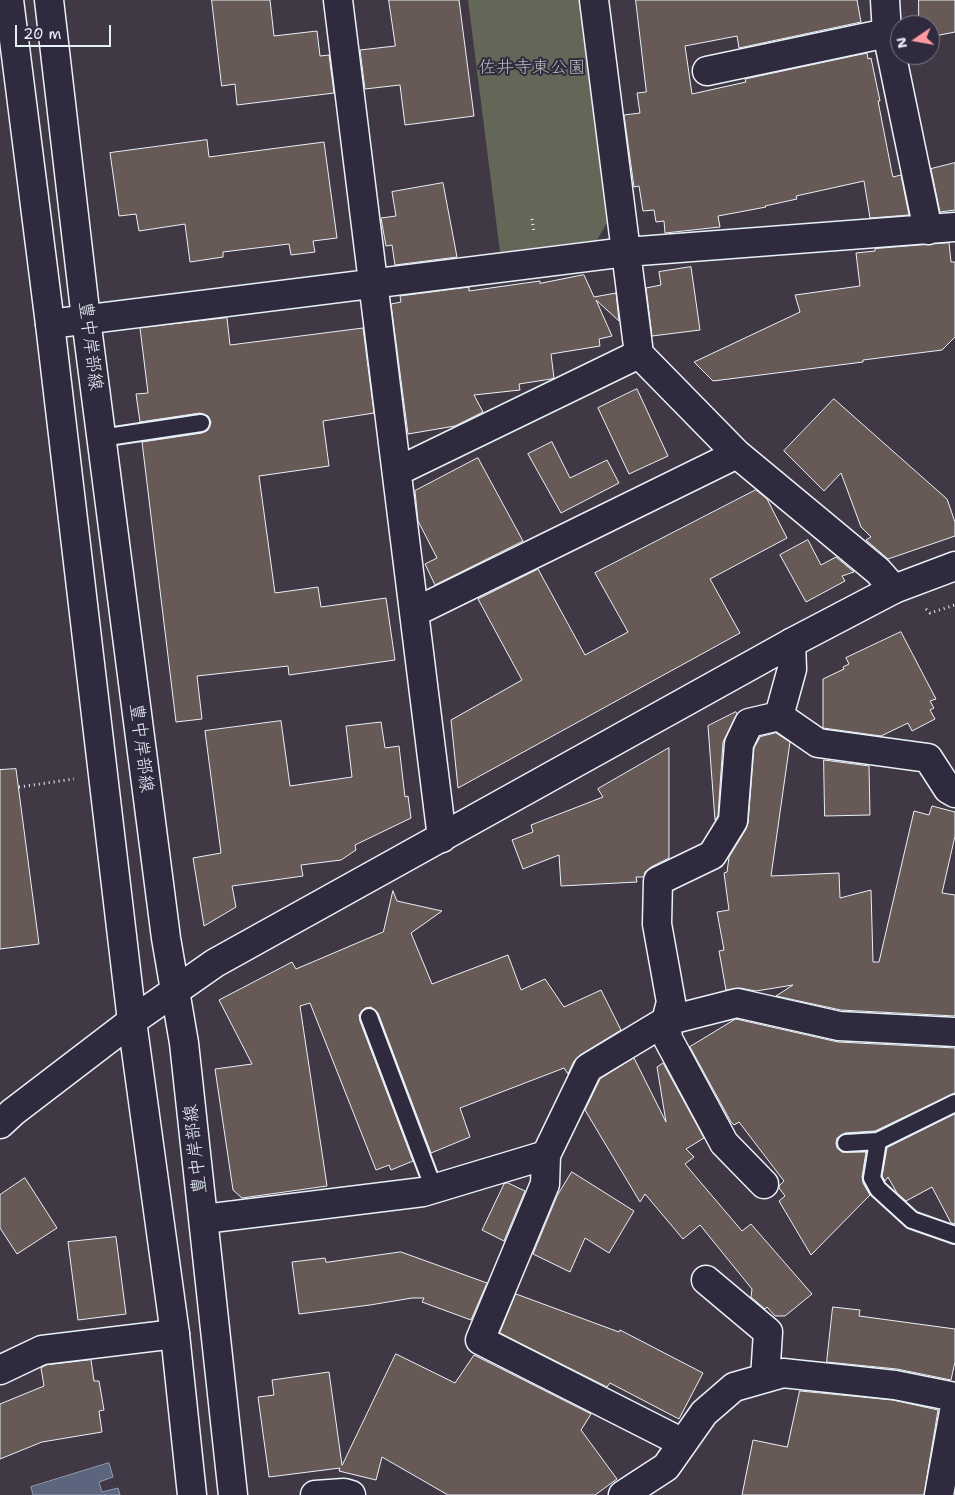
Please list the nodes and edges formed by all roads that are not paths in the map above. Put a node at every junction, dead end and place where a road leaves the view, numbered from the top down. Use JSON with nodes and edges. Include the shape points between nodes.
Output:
{"nodes":[{"id":1,"x":9,"y":0,"type":"edge"},
{"id":2,"x":49,"y":0,"type":"edge"},
{"id":3,"x":338,"y":0,"type":"edge"},
{"id":4,"x":594,"y":0,"type":"edge"},
{"id":5,"x":885,"y":0,"type":"edge"},
{"id":6,"x":6,"y":30,"type":"edge"},
{"id":7,"x":887,"y":33,"type":"junction"},
{"id":8,"x":707,"y":71,"type":"dead end"},
{"id":9,"x":955,"y":228,"type":"edge"},
{"id":10,"x":928,"y":230,"type":"junction"},
{"id":11,"x":626,"y":252,"type":"junction"},
{"id":12,"x":372,"y":283,"type":"junction"},
{"id":13,"x":86,"y":319,"type":"junction"},
{"id":14,"x":50,"y":324,"type":"junction"},
{"id":15,"x":639,"y":354,"type":"junction"},
{"id":16,"x":201,"y":423,"type":"dead end"},
{"id":17,"x":101,"y":438,"type":"junction"},
{"id":18,"x":737,"y":454,"type":"junction"},
{"id":19,"x":398,"y":471,"type":"junction"},
{"id":20,"x":955,"y":566,"type":"edge"},
{"id":21,"x":894,"y":589,"type":"junction"},
{"id":22,"x":414,"y":612,"type":"junction"},
{"id":23,"x":791,"y":643,"type":"junction"},
{"id":24,"x":779,"y":716,"type":"junction"},
{"id":25,"x":955,"y":793,"type":"edge"},
{"id":26,"x":442,"y":838,"type":"junction"},
{"id":27,"x":175,"y":992,"type":"junction"},
{"id":28,"x":369,"y":1017,"type":"dead end"},
{"id":29,"x":132,"y":1021,"type":"junction"},
{"id":30,"x":666,"y":1021,"type":"junction"},
{"id":31,"x":955,"y":1032,"type":"edge"},
{"id":32,"x":955,"y":1104,"type":"edge"},
{"id":33,"x":0,"y":1124,"type":"edge"},
{"id":34,"x":878,"y":1141,"type":"junction"},
{"id":35,"x":846,"y":1143,"type":"dead end"},
{"id":36,"x":546,"y":1155,"type":"junction"},
{"id":37,"x":764,"y":1184,"type":"dead end"},
{"id":38,"x":434,"y":1189,"type":"junction"},
{"id":39,"x":204,"y":1219,"type":"junction"},
{"id":40,"x":955,"y":1235,"type":"edge"},
{"id":41,"x":706,"y":1280,"type":"dead end"},
{"id":42,"x":175,"y":1334,"type":"junction"},
{"id":43,"x":0,"y":1370,"type":"edge"},
{"id":44,"x":765,"y":1378,"type":"junction"},
{"id":45,"x":955,"y":1397,"type":"edge"},
{"id":46,"x":955,"y":1406,"type":"edge"},
{"id":47,"x":683,"y":1444,"type":"junction"},
{"id":48,"x":192,"y":1495,"type":"edge"},
{"id":49,"x":233,"y":1495,"type":"edge"},
{"id":50,"x":315,"y":1495,"type":"edge"},
{"id":51,"x":352,"y":1495,"type":"edge"},
{"id":52,"x":624,"y":1495,"type":"edge"},
{"id":53,"x":939,"y":1495,"type":"edge"}],
"edges":[{"from":1,"to":6,"type":"street"},
{"from":2,"to":13,"type":"street","name":"豊中岸部線"},
{"from":3,"to":12,"type":"street"},
{"from":4,"to":11,"type":"street"},
{"from":5,"to":7,"type":"street"},
{"from":6,"to":14,"type":"street"},
{"from":7,"to":8,"type":"street"},
{"from":7,"to":10,"type":"street"},
{"from":9,"to":10,"type":"street"},
{"from":10,"to":11,"type":"street"},
{"from":11,"to":12,"type":"street"},
{"from":11,"to":15,"type":"street"},
{"from":12,"to":13,"type":"street"},
{"from":12,"to":19,"type":"street"},
{"from":13,"to":14,"type":"street"},
{"from":13,"to":17,"type":"street","name":"豊中岸部線"},
{"from":14,"to":29,"type":"street"},
{"from":15,"to":18,"type":"street"},
{"from":15,"to":19,"type":"street"},
{"from":16,"to":17,"type":"lane"},
{"from":17,"to":27,"type":"street","name":"豊中岸部線"},
{"from":18,"to":21,"type":"street","via":[[878,571]]},
{"from":18,"to":22,"type":"street"},
{"from":19,"to":22,"type":"street"},
{"from":20,"to":21,"type":"street"},
{"from":21,"to":23,"type":"street"},
{"from":22,"to":26,"type":"street"},
{"from":23,"to":24,"type":"street","via":[[792,669]]},
{"from":23,"to":26,"type":"street"},
{"from":24,"to":25,"type":"street","via":[[818,743],[928,758],[948,789]]},
{"from":24,"to":30,"type":"street","via":[[749,723],[739,744],[733,821],[712,855],[658,881],[657,924],[671,1002]]},
{"from":26,"to":27,"type":"street","via":[[215,964]]},
{"from":27,"to":29,"type":"street"},
{"from":27,"to":39,"type":"street","name":"豊中岸部線"},
{"from":28,"to":38,"type":"lane"},
{"from":29,"to":33,"type":"street"},
{"from":29,"to":42,"type":"street"},
{"from":30,"to":31,"type":"street","via":[[737,1003],[839,1026]]},
{"from":30,"to":36,"type":"street","via":[[588,1068]]},
{"from":30,"to":37,"type":"street","via":[[668,1039],[724,1143]]},
{"from":32,"to":34,"type":"lane"},
{"from":34,"to":35,"type":"lane"},
{"from":34,"to":40,"type":"lane","via":[[872,1178],[878,1190],[912,1220]]},
{"from":36,"to":38,"type":"street"},
{"from":36,"to":47,"type":"street","via":[[546,1184],[480,1340]]},
{"from":38,"to":39,"type":"street"},
{"from":39,"to":49,"type":"street","name":"豊中岸部線"},
{"from":41,"to":44,"type":"street","via":[[768,1332]]},
{"from":42,"to":43,"type":"street","via":[[42,1350]]},
{"from":42,"to":48,"type":"street"},
{"from":44,"to":45,"type":"street","via":[[783,1373],[895,1385]]},
{"from":44,"to":47,"type":"street","via":[[734,1387],[704,1413]]},
{"from":46,"to":53,"type":"street"},
{"from":47,"to":52,"type":"street","via":[[666,1467]]},
{"from":50,"to":51,"type":"street"}]}
